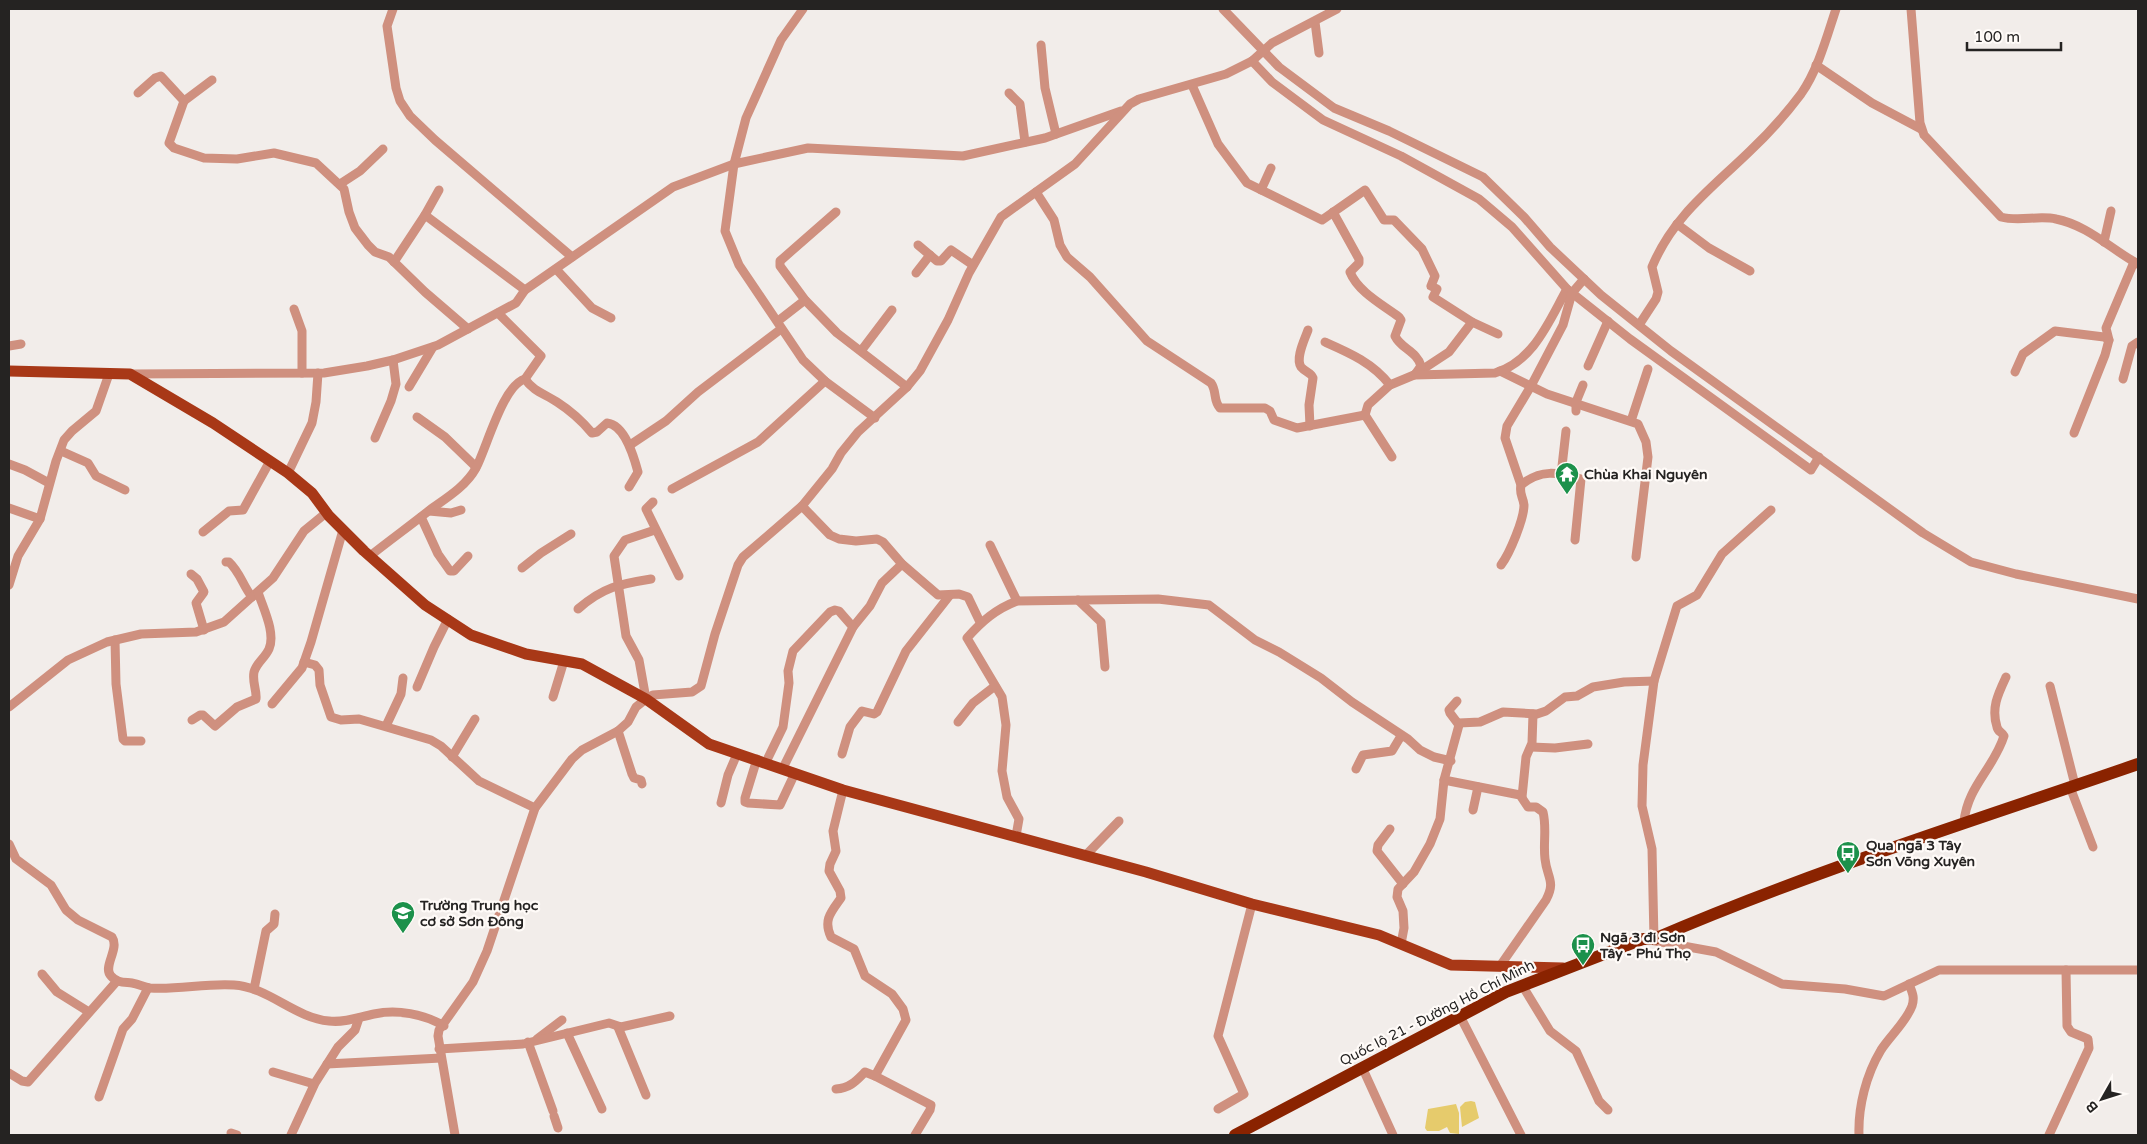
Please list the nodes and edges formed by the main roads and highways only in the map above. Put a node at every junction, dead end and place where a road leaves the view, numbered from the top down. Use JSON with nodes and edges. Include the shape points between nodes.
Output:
{"nodes":[{"id":1,"x":9,"y":370,"type":"edge"},
{"id":2,"x":2138,"y":764,"type":"edge"},
{"id":3,"x":1563,"y":968,"type":"junction"},
{"id":4,"x":1235,"y":1135,"type":"edge"}],
"edges":[{"from":1,"to":3,"type":"main road","via":[[130,374],[213,423],[288,473],[312,493],[343,530],[425,605],[471,635],[526,654],[582,664],[646,699],[709,744],[843,790],[1086,855],[1252,904],[1379,936],[1451,965]]},
{"from":2,"to":3,"type":"highway","name":"Quốc lộ 21 - Đường Hồ Chí Minh","via":[[1964,822]]},
{"from":3,"to":4,"type":"highway","name":"Quốc lộ 21 - Đường Hồ Chí Minh","via":[[1460,1016]]}]}
